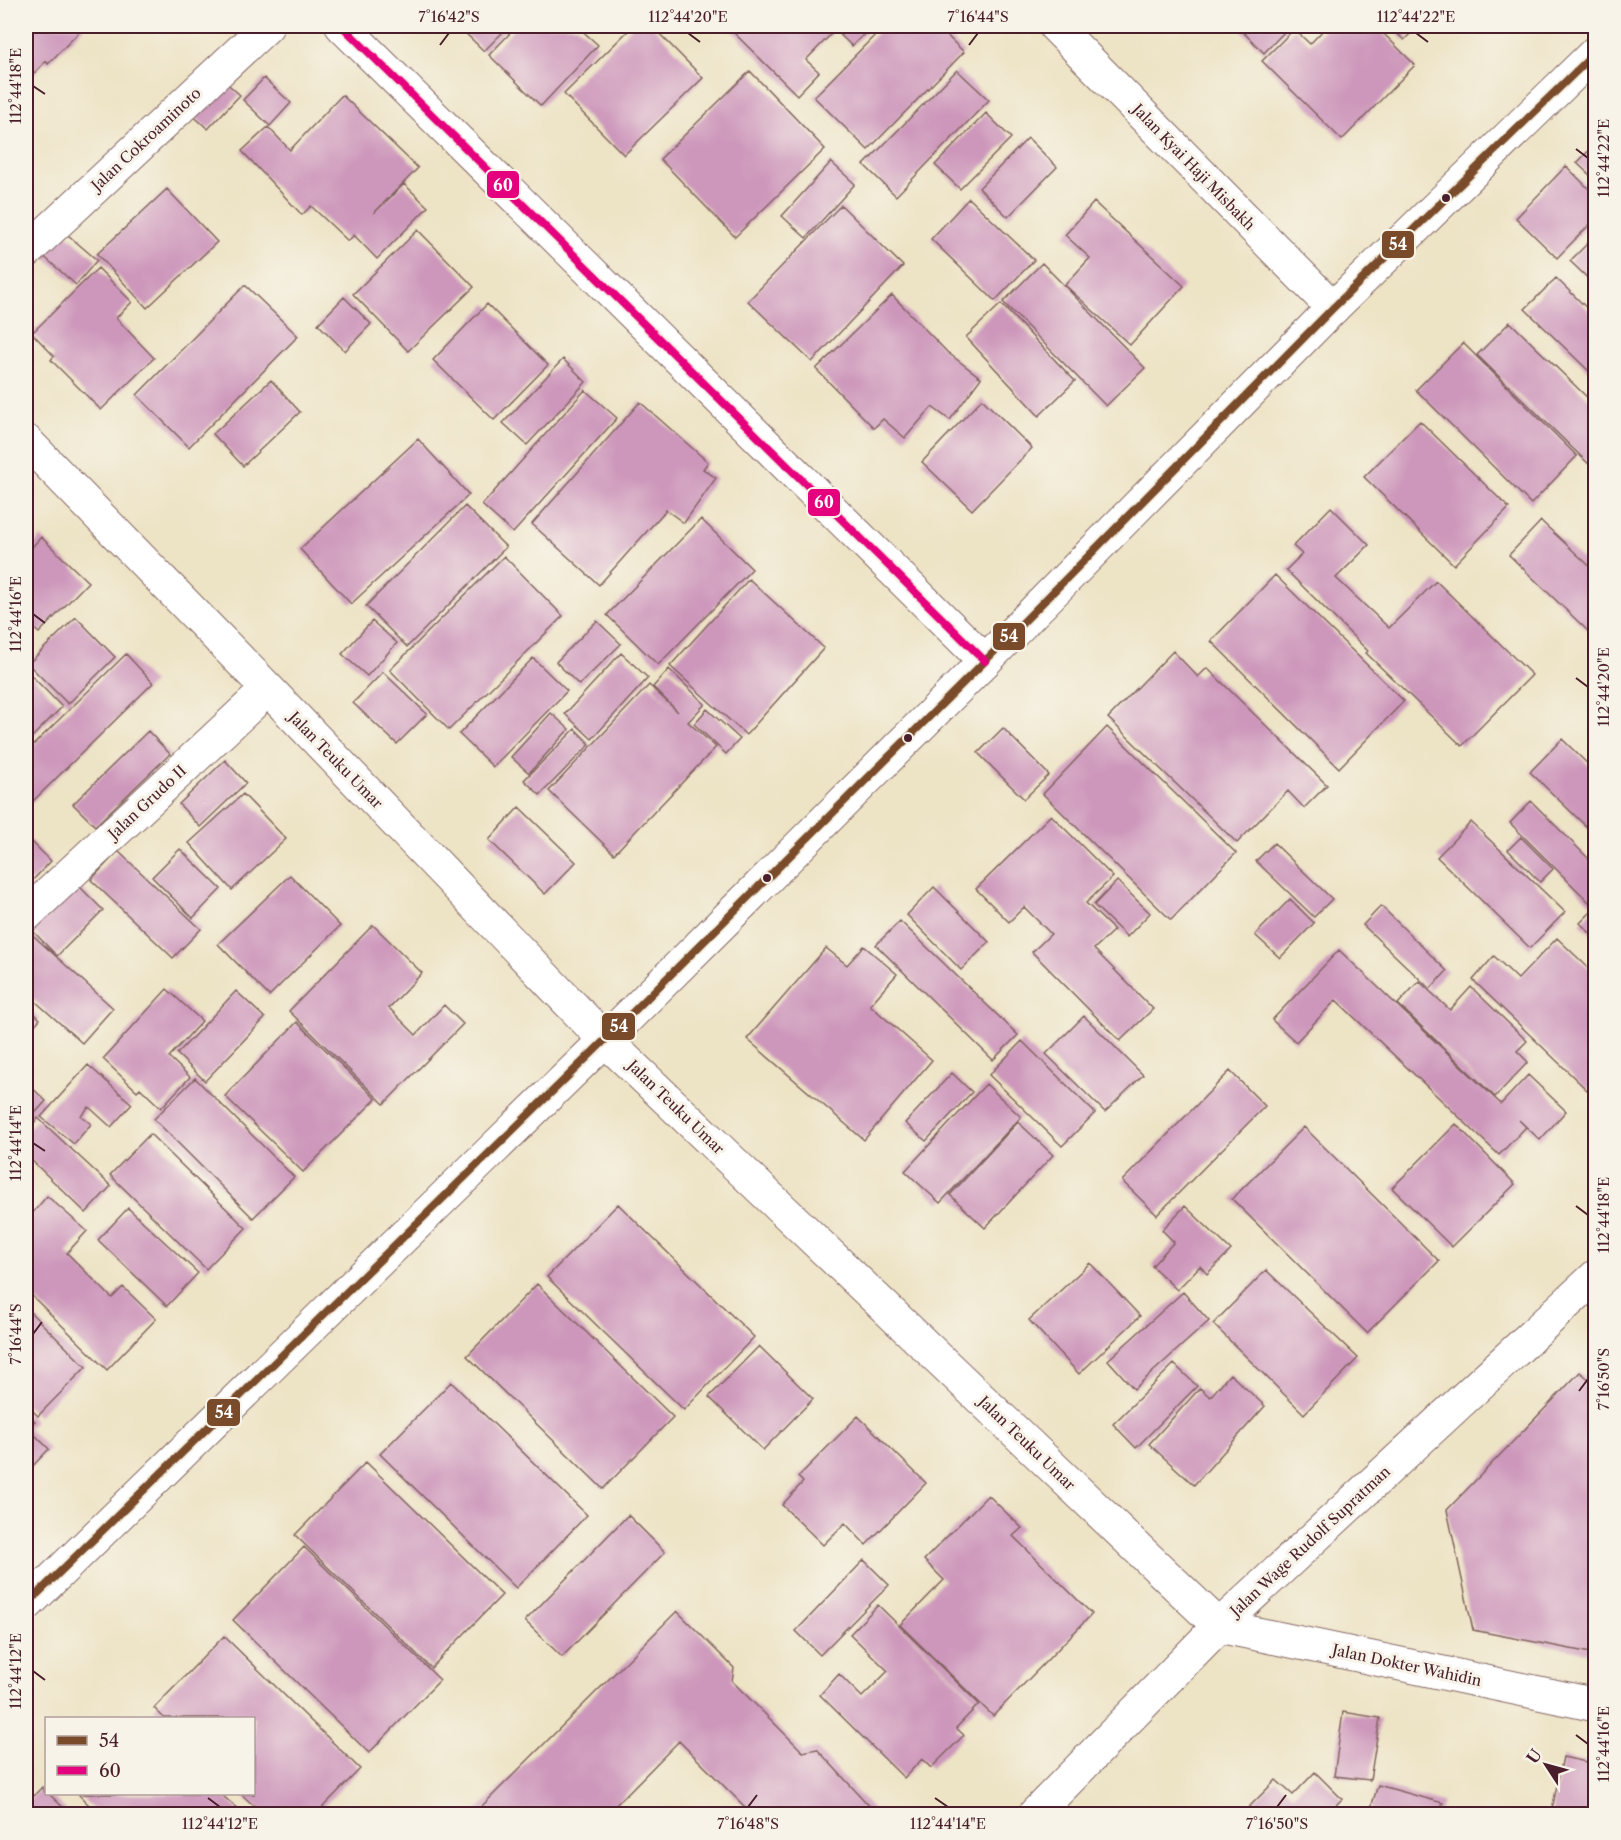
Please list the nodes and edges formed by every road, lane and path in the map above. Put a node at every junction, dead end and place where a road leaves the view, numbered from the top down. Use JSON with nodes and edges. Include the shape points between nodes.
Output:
{"nodes":[{"id":1,"x":267,"y":26,"type":"edge"},
{"id":2,"x":342,"y":26,"type":"edge"},
{"id":3,"x":1055,"y":26,"type":"edge"},
{"id":4,"x":1596,"y":52,"type":"edge"},
{"id":5,"x":26,"y":252,"type":"edge"},
{"id":6,"x":1333,"y":308,"type":"junction"},
{"id":7,"x":26,"y":441,"type":"edge"},
{"id":8,"x":985,"y":661,"type":"junction"},
{"id":9,"x":268,"y":689,"type":"junction"},
{"id":10,"x":26,"y":915,"type":"edge"},
{"id":11,"x":605,"y":1040,"type":"junction"},
{"id":12,"x":1596,"y":1276,"type":"edge"},
{"id":13,"x":26,"y":1605,"type":"edge"},
{"id":14,"x":1219,"y":1626,"type":"junction"},
{"id":15,"x":1596,"y":1705,"type":"edge"},
{"id":16,"x":1035,"y":1815,"type":"edge"}],
"edges":[{"from":1,"to":5,"type":"street","name":"Jalan Cokroaminoto"},
{"from":2,"to":8,"type":"street"},
{"from":3,"to":6,"type":"street","name":"Jalan Kyai Haji Misbakh"},
{"from":4,"to":6,"type":"street"},
{"from":6,"to":8,"type":"street"},
{"from":7,"to":9,"type":"street","name":"Jalan Teuku Umar"},
{"from":8,"to":11,"type":"street"},
{"from":9,"to":10,"type":"street","name":"Jalan Grudo II"},
{"from":9,"to":11,"type":"street","name":"Jalan Teuku Umar"},
{"from":11,"to":13,"type":"street"},
{"from":11,"to":14,"type":"street","name":"Jalan Teuku Umar"},
{"from":12,"to":14,"type":"street","name":"Jalan Wage Rudolf Supratman"},
{"from":14,"to":15,"type":"street","name":"Jalan Dokter Wahidin"},
{"from":14,"to":16,"type":"street","name":"Jalan Wage Rudolf Supratman"}]}
